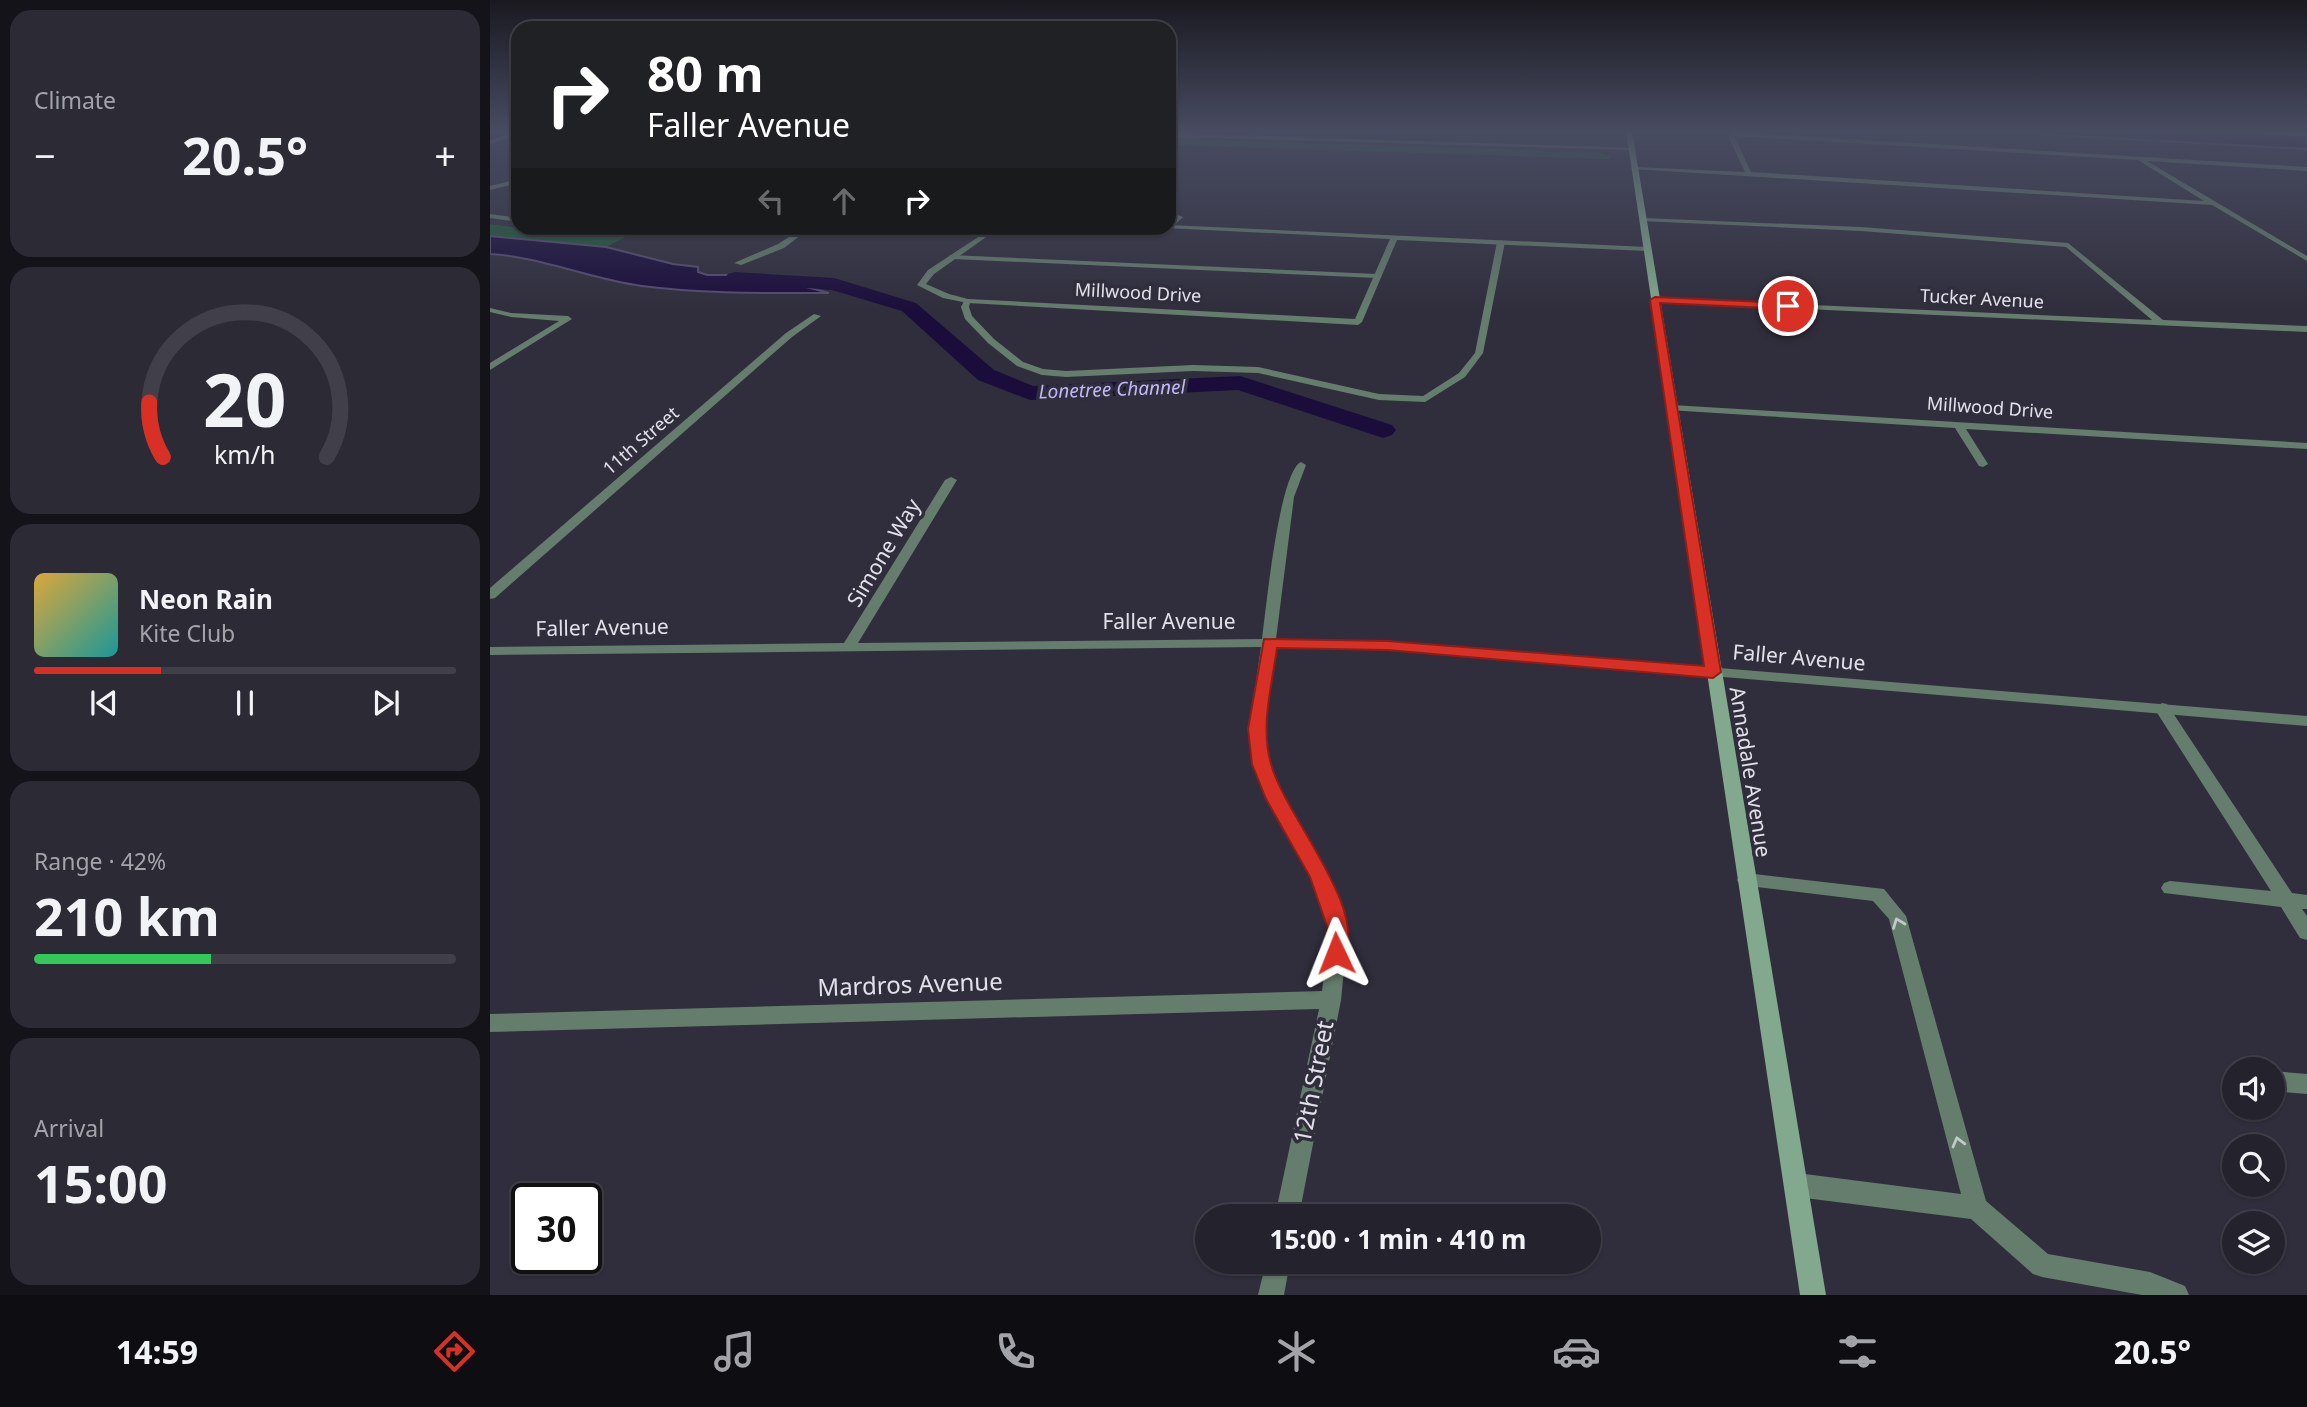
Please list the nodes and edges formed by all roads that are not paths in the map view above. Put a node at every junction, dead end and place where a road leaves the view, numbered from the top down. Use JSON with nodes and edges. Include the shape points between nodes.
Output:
{"nodes":[{"id":1,"x":1639,"y":191,"type":"edge"},
{"id":2,"x":2034,"y":191,"type":"edge"},
{"id":3,"x":2193,"y":191,"type":"edge"},
{"id":4,"x":2213,"y":203,"type":"junction"},
{"id":5,"x":490,"y":216,"type":"edge"},
{"id":6,"x":511,"y":219,"type":"edge"},
{"id":7,"x":1643,"y":220,"type":"junction"},
{"id":8,"x":1176,"y":227,"type":"edge"},
{"id":9,"x":797,"y":235,"type":"edge"},
{"id":10,"x":986,"y":235,"type":"edge"},
{"id":11,"x":1395,"y":237,"type":"junction"},
{"id":12,"x":1501,"y":242,"type":"junction"},
{"id":13,"x":1647,"y":249,"type":"junction"},
{"id":14,"x":953,"y":257,"type":"junction"},
{"id":15,"x":2307,"y":259,"type":"edge"},
{"id":16,"x":738,"y":263,"type":"dead end"},
{"id":17,"x":1377,"y":276,"type":"junction"},
{"id":18,"x":1655,"y":300,"type":"junction"},
{"id":19,"x":968,"y":301,"type":"junction"},
{"id":20,"x":490,"y":310,"type":"edge"},
{"id":21,"x":817,"y":316,"type":"dead end"},
{"id":22,"x":2161,"y":323,"type":"junction"},
{"id":23,"x":2307,"y":330,"type":"edge"},
{"id":24,"x":490,"y":367,"type":"edge"},
{"id":25,"x":1672,"y":408,"type":"junction"},
{"id":26,"x":1958,"y":424,"type":"junction"},
{"id":27,"x":2305,"y":447,"type":"edge"},
{"id":28,"x":1983,"y":464,"type":"dead end"},
{"id":29,"x":1301,"y":465,"type":"dead end"},
{"id":30,"x":951,"y":480,"type":"dead end"},
{"id":31,"x":490,"y":595,"type":"edge"},
{"id":32,"x":1269,"y":643,"type":"junction"},
{"id":33,"x":850,"y":645,"type":"junction"},
{"id":34,"x":490,"y":651,"type":"edge"},
{"id":35,"x":1713,"y":672,"type":"junction"},
{"id":36,"x":2162,"y":708,"type":"junction"},
{"id":37,"x":2307,"y":720,"type":"edge"},
{"id":38,"x":1746,"y":880,"type":"junction"},
{"id":39,"x":2170,"y":888,"type":"dead end"},
{"id":40,"x":2286,"y":900,"type":"junction"},
{"id":41,"x":2307,"y":902,"type":"edge"},
{"id":42,"x":2307,"y":932,"type":"edge"},
{"id":43,"x":1331,"y":1000,"type":"junction"},
{"id":44,"x":490,"y":1023,"type":"edge"},
{"id":45,"x":2285,"y":1081,"type":"edge"},
{"id":46,"x":2307,"y":1084,"type":"edge"},
{"id":47,"x":1797,"y":1185,"type":"junction"},
{"id":48,"x":1289,"y":1204,"type":"edge"},
{"id":49,"x":1976,"y":1208,"type":"junction"},
{"id":50,"x":1275,"y":1274,"type":"edge"},
{"id":51,"x":1271,"y":1295,"type":"edge"},
{"id":52,"x":1813,"y":1295,"type":"edge"},
{"id":53,"x":2176,"y":1295,"type":"edge"}],
"edges":[{"from":1,"to":7,"type":"street","name":"Annadale Avenue"},
{"from":2,"to":4,"type":"street"},
{"from":3,"to":4,"type":"street"},
{"from":4,"to":15,"type":"street"},
{"from":5,"to":6,"type":"street"},
{"from":7,"to":13,"type":"street","name":"Annadale Avenue"},
{"from":7,"to":22,"type":"street","via":[[1861,229],[2068,245]]},
{"from":8,"to":11,"type":"street"},
{"from":9,"to":16,"type":"street"},
{"from":10,"to":14,"type":"street","name":"Millwood Drive"},
{"from":11,"to":12,"type":"street"},
{"from":11,"to":17,"type":"street","name":"Millwood Drive"},
{"from":12,"to":13,"type":"street"},
{"from":12,"to":19,"type":"street","via":[[1479,353],[1462,375],[1425,399],[1378,397],[1295,376],[1244,369],[1042,372],[1020,365],[978,330],[968,317]]},
{"from":13,"to":18,"type":"street","name":"Annadale Avenue"},
{"from":14,"to":17,"type":"street"},
{"from":14,"to":19,"type":"street","name":"Millwood Drive","via":[[921,285]]},
{"from":17,"to":19,"type":"street","name":"Millwood Drive","via":[[1358,322]]},
{"from":18,"to":22,"type":"street","name":"Tucker Avenue"},
{"from":18,"to":25,"type":"street","name":"Annadale Avenue"},
{"from":20,"to":24,"type":"street","via":[[568,319]]},
{"from":21,"to":31,"type":"street","name":"11th Street","via":[[789,335]]},
{"from":22,"to":23,"type":"street","name":"Tucker Avenue"},
{"from":25,"to":26,"type":"street","name":"Millwood Drive"},
{"from":25,"to":35,"type":"street","name":"Annadale Avenue"},
{"from":26,"to":27,"type":"street","name":"Millwood Drive"},
{"from":26,"to":28,"type":"street"},
{"from":29,"to":32,"type":"street","name":"12th Street","via":[[1288,497]]},
{"from":30,"to":33,"type":"street","name":"Simone Way"},
{"from":32,"to":33,"type":"street","name":"Faller Avenue"},
{"from":32,"to":35,"type":"street","name":"Faller Avenue","via":[[1387,646]]},
{"from":32,"to":43,"type":"street","name":"12th Street","via":[[1257,729],[1261,764],[1320,876],[1339,929]]},
{"from":33,"to":34,"type":"street","name":"Faller Avenue"},
{"from":35,"to":36,"type":"street","name":"Faller Avenue"},
{"from":35,"to":38,"type":"street","name":"Annadale Avenue"},
{"from":36,"to":37,"type":"street","name":"Faller Avenue"},
{"from":36,"to":40,"type":"street"},
{"from":38,"to":47,"type":"street","name":"Annadale Avenue"},
{"from":49,"to":38,"type":"street","one_way":true,"via":[[1897,916],[1878,894]]},
{"from":39,"to":40,"type":"street"},
{"from":40,"to":41,"type":"street"},
{"from":40,"to":42,"type":"street"},
{"from":43,"to":44,"type":"street","name":"Mardros Avenue"},
{"from":43,"to":48,"type":"street","name":"12th Street"},
{"from":45,"to":46,"type":"street"},
{"from":47,"to":49,"type":"street"},
{"from":47,"to":52,"type":"street","name":"Annadale Avenue"},
{"from":49,"to":53,"type":"street","via":[[2042,1265],[2150,1284]]},
{"from":50,"to":51,"type":"street"}]}
